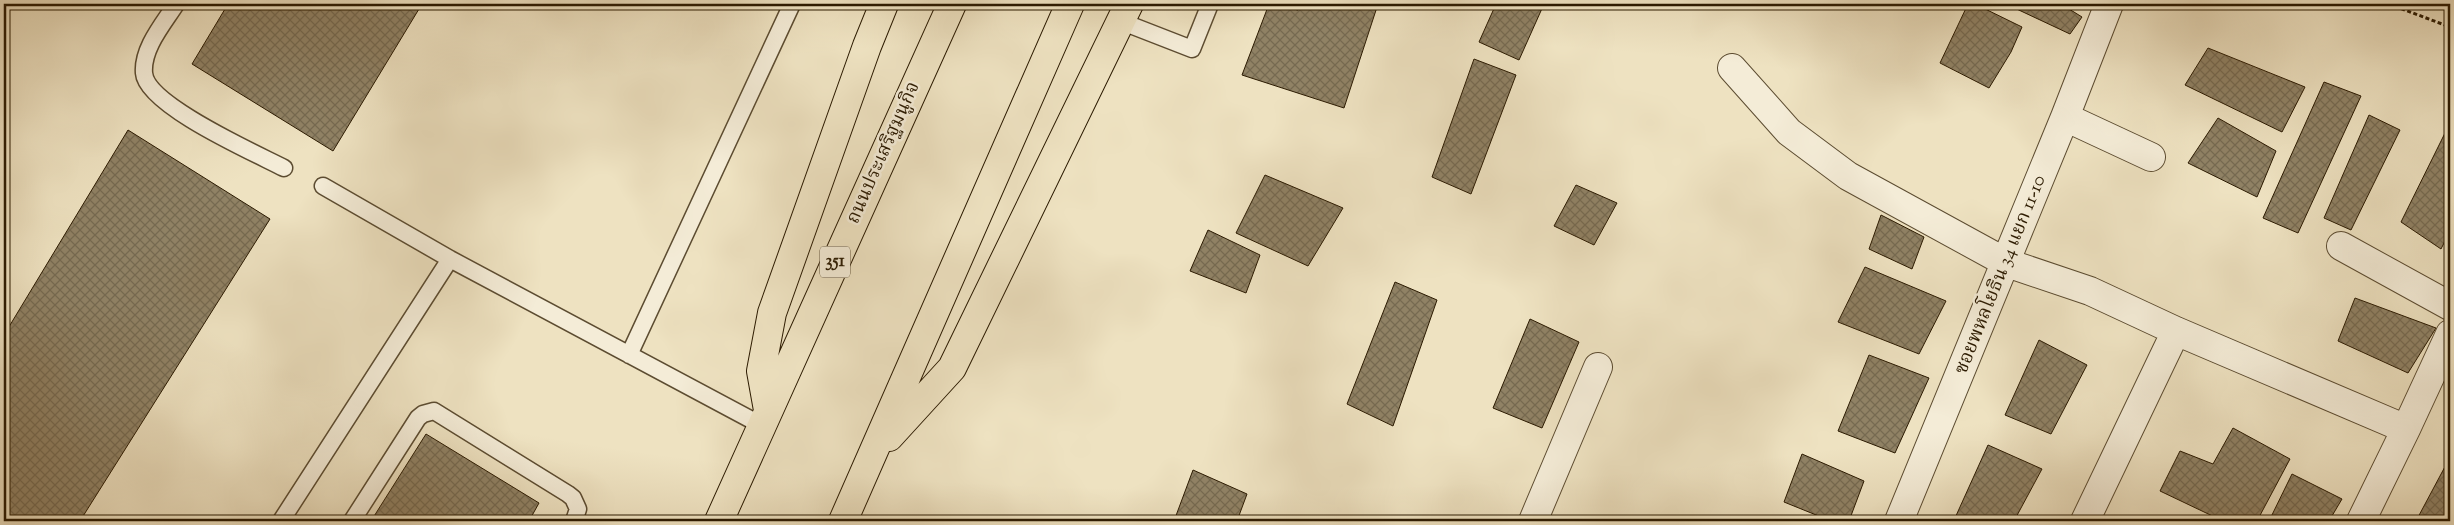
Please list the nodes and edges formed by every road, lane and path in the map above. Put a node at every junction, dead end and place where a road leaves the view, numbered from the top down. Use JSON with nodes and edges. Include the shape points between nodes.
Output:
{"nodes":[{"id":1,"x":176,"y":4,"type":"edge"},
{"id":2,"x":792,"y":4,"type":"edge"},
{"id":3,"x":884,"y":4,"type":"edge"},
{"id":4,"x":952,"y":4,"type":"edge"},
{"id":5,"x":1070,"y":4,"type":"edge"},
{"id":6,"x":1210,"y":4,"type":"edge"},
{"id":7,"x":2109,"y":4,"type":"edge"},
{"id":8,"x":2389,"y":4,"type":"edge"},
{"id":9,"x":1124,"y":13,"type":"edge"},
{"id":10,"x":2450,"y":27,"type":"edge"},
{"id":11,"x":1732,"y":68,"type":"dead end"},
{"id":12,"x":2065,"y":117,"type":"junction"},
{"id":13,"x":2151,"y":157,"type":"dead end"},
{"id":14,"x":284,"y":168,"type":"dead end"},
{"id":15,"x":323,"y":186,"type":"dead end"},
{"id":16,"x":2341,"y":246,"type":"dead end"},
{"id":17,"x":450,"y":259,"type":"junction"},
{"id":18,"x":2007,"y":263,"type":"junction"},
{"id":19,"x":2450,"y":306,"type":"edge"},
{"id":20,"x":2176,"y":332,"type":"junction"},
{"id":21,"x":2450,"y":334,"type":"edge"},
{"id":22,"x":629,"y":355,"type":"junction"},
{"id":23,"x":1598,"y":367,"type":"dead end"},
{"id":24,"x":764,"y":418,"type":"junction"},
{"id":25,"x":2406,"y":429,"type":"junction"},
{"id":26,"x":874,"y":454,"type":"junction"},
{"id":27,"x":281,"y":521,"type":"edge"},
{"id":28,"x":352,"y":521,"type":"edge"},
{"id":29,"x":574,"y":521,"type":"edge"},
{"id":30,"x":719,"y":521,"type":"edge"},
{"id":31,"x":843,"y":521,"type":"edge"},
{"id":32,"x":1533,"y":521,"type":"edge"},
{"id":33,"x":1899,"y":521,"type":"edge"},
{"id":34,"x":2085,"y":521,"type":"edge"},
{"id":35,"x":2361,"y":521,"type":"edge"}],
"edges":[{"from":1,"to":14,"type":"lane","via":[[150,46],[144,74],[148,86],[178,112]]},
{"from":2,"to":22,"type":"lane"},
{"from":3,"to":24,"type":"main road","via":[[772,313],[761,371]]},
{"from":4,"to":24,"type":"main road","name":"ถนนประเสริฐมนูกิจ","number":"351"},
{"from":5,"to":26,"type":"main road"},
{"from":6,"to":9,"type":"lane","via":[[1192,49],[1144,29]]},
{"from":7,"to":12,"type":"street","name":"ซอยพหลโยธิน 34 แยก 11-10"},
{"from":8,"to":10,"type":"path"},
{"from":9,"to":26,"type":"main road","via":[[952,368]]},
{"from":11,"to":18,"type":"street","via":[[1789,132],[1848,176]]},
{"from":12,"to":13,"type":"street"},
{"from":12,"to":18,"type":"street","name":"ซอยพหลโยธิน 34 แยก 11-10"},
{"from":15,"to":17,"type":"lane"},
{"from":16,"to":19,"type":"street"},
{"from":17,"to":22,"type":"lane"},
{"from":17,"to":27,"type":"lane"},
{"from":18,"to":20,"type":"street","via":[[2090,291]]},
{"from":18,"to":33,"type":"street","name":"ซอยพหลโยธิน 34 แยก 11-10"},
{"from":20,"to":25,"type":"street"},
{"from":20,"to":34,"type":"street"},
{"from":21,"to":25,"type":"street"},
{"from":22,"to":24,"type":"lane"},
{"from":23,"to":32,"type":"street"},
{"from":24,"to":30,"type":"main road","name":"ถนนประเสริฐมนูกิจ","number":"351"},
{"from":25,"to":35,"type":"street"},
{"from":26,"to":31,"type":"main road"},
{"from":28,"to":29,"type":"lane","via":[[418,418],[434,411],[574,498],[578,509]]}]}
